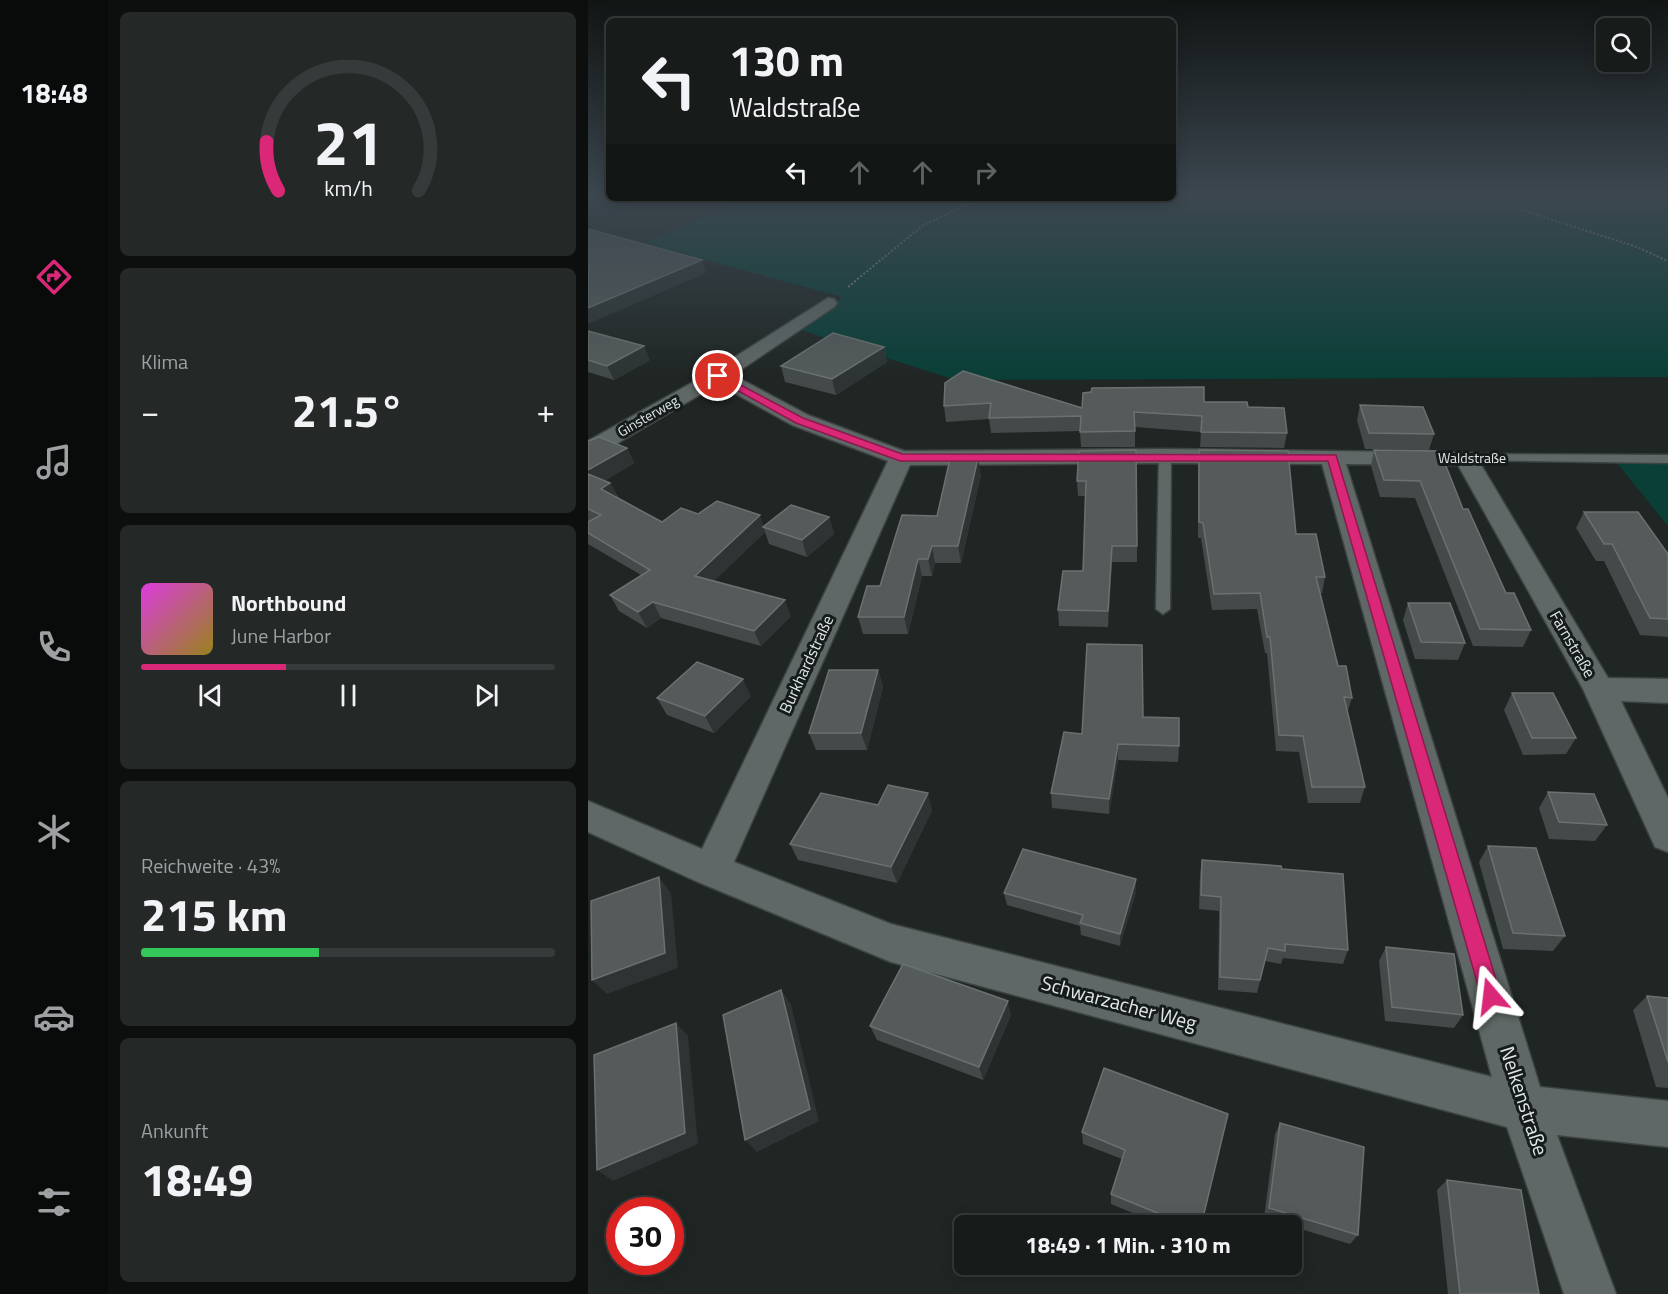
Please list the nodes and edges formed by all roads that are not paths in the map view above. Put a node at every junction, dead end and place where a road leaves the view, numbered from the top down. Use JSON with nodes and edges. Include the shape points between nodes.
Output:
{"nodes":[{"id":1,"x":828,"y":303,"type":"road end"},
{"id":2,"x":718,"y":376,"type":"junction"},
{"id":3,"x":588,"y":451,"type":"edge"},
{"id":4,"x":1165,"y":456,"type":"junction"},
{"id":5,"x":900,"y":458,"type":"junction"},
{"id":6,"x":1332,"y":458,"type":"junction"},
{"id":7,"x":1466,"y":458,"type":"junction"},
{"id":8,"x":1668,"y":459,"type":"edge"},
{"id":9,"x":1163,"y":609,"type":"dead end"},
{"id":10,"x":1599,"y":689,"type":"junction"},
{"id":11,"x":1668,"y":691,"type":"edge"},
{"id":12,"x":588,"y":816,"type":"edge"},
{"id":13,"x":1668,"y":836,"type":"edge"},
{"id":14,"x":711,"y":870,"type":"junction"},
{"id":15,"x":1524,"y":1108,"type":"junction"},
{"id":16,"x":1668,"y":1124,"type":"edge"},
{"id":17,"x":1590,"y":1294,"type":"edge"}],
"edges":[{"from":1,"to":2,"type":"street","name":"Ginsterweg"},
{"from":2,"to":3,"type":"street","name":"Ginsterweg"},
{"from":2,"to":5,"type":"street","name":"Waldstraße","via":[[800,420]]},
{"from":4,"to":5,"type":"street","name":"Waldstraße"},
{"from":4,"to":6,"type":"street","name":"Waldstraße"},
{"from":4,"to":9,"type":"lane"},
{"from":5,"to":14,"type":"street","name":"Burkhardstraße"},
{"from":6,"to":7,"type":"street","name":"Waldstraße"},
{"from":6,"to":15,"type":"street","name":"Nelkenstraße"},
{"from":7,"to":8,"type":"lane","name":"Waldstraße"},
{"from":7,"to":10,"type":"street","name":"Farnstraße"},
{"from":10,"to":11,"type":"street"},
{"from":10,"to":13,"type":"street","name":"Farnstraße"},
{"from":12,"to":14,"type":"street","name":"Schwarzacher Weg"},
{"from":14,"to":15,"type":"street","name":"Schwarzacher Weg","via":[[891,943]]},
{"from":15,"to":16,"type":"street","name":"Schwarzacher Weg"},
{"from":15,"to":17,"type":"street","name":"Nelkenstraße"}]}
